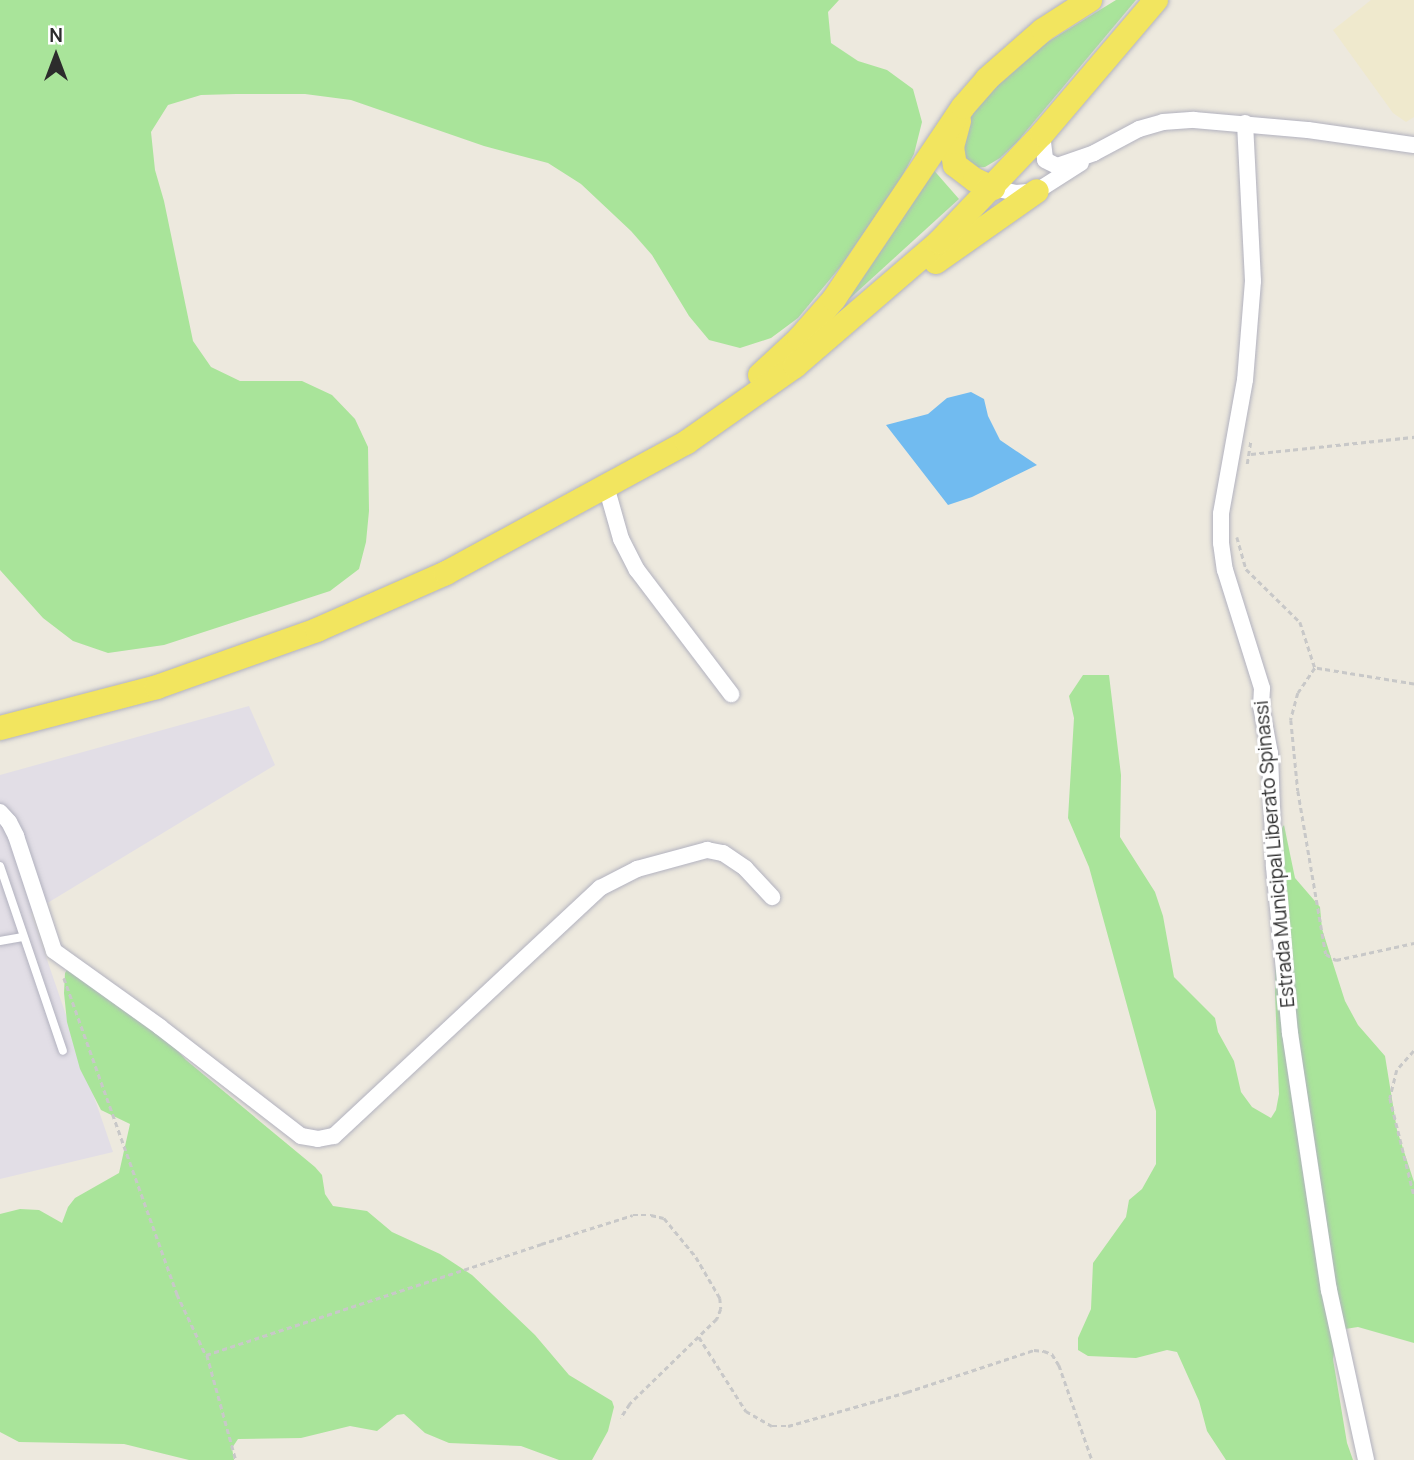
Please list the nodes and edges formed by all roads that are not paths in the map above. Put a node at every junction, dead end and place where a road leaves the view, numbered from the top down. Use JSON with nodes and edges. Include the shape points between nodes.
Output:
{"nodes":[{"id":1,"x":1090,"y":0,"type":"edge"},
{"id":2,"x":1156,"y":0,"type":"edge"},
{"id":3,"x":963,"y":107,"type":"junction"},
{"id":4,"x":1245,"y":123,"type":"junction"},
{"id":5,"x":1042,"y":134,"type":"junction"},
{"id":6,"x":1414,"y":145,"type":"edge"},
{"id":7,"x":1094,"y":153,"type":"junction"},
{"id":8,"x":993,"y":188,"type":"junction"},
{"id":9,"x":1037,"y":191,"type":"junction"},
{"id":10,"x":795,"y":366,"type":"junction"},
{"id":11,"x":613,"y":483,"type":"junction"},
{"id":12,"x":731,"y":694,"type":"dead end"},
{"id":13,"x":6,"y":730,"type":"edge"},
{"id":14,"x":0,"y":812,"type":"edge"},
{"id":15,"x":0,"y":866,"type":"edge"},
{"id":16,"x":772,"y":897,"type":"dead end"},
{"id":17,"x":23,"y":937,"type":"junction"},
{"id":18,"x":0,"y":942,"type":"edge"},
{"id":19,"x":63,"y":1051,"type":"dead end"},
{"id":20,"x":1366,"y":1460,"type":"edge"}],
"edges":[{"from":1,"to":3,"type":"main road","via":[[1015,52]]},
{"from":2,"to":5,"type":"main road"},
{"from":3,"to":8,"type":"main road","via":[[952,147],[955,165]]},
{"from":3,"to":11,"type":"main road","via":[[834,299],[799,339],[767,369]]},
{"from":4,"to":6,"type":"street"},
{"from":4,"to":7,"type":"street","via":[[1163,122]]},
{"from":4,"to":20,"type":"street","name":"Estrada Municipal Liberato Spinassi","via":[[1252,281],[1245,380],[1221,514],[1221,543],[1262,688],[1290,1033],[1329,1290]]},
{"from":5,"to":7,"type":"street","via":[[1043,153],[1050,164],[1065,165]]},
{"from":5,"to":8,"type":"main road"},
{"from":7,"to":9,"type":"street"},
{"from":8,"to":9,"type":"street"},
{"from":8,"to":10,"type":"main road","via":[[939,242]]},
{"from":9,"to":10,"type":"main road","via":[[954,248],[827,349]]},
{"from":10,"to":11,"type":"main road","via":[[687,442]]},
{"from":11,"to":12,"type":"street","via":[[621,539],[637,570]]},
{"from":11,"to":13,"type":"main road","via":[[446,573],[317,630],[157,687]]},
{"from":14,"to":16,"type":"street","via":[[16,836],[54,951],[301,1136],[318,1139],[334,1136],[600,888],[637,869],[707,850],[723,853],[746,868]]},
{"from":15,"to":17,"type":"lane"},
{"from":17,"to":18,"type":"lane"},
{"from":17,"to":19,"type":"lane"}]}
